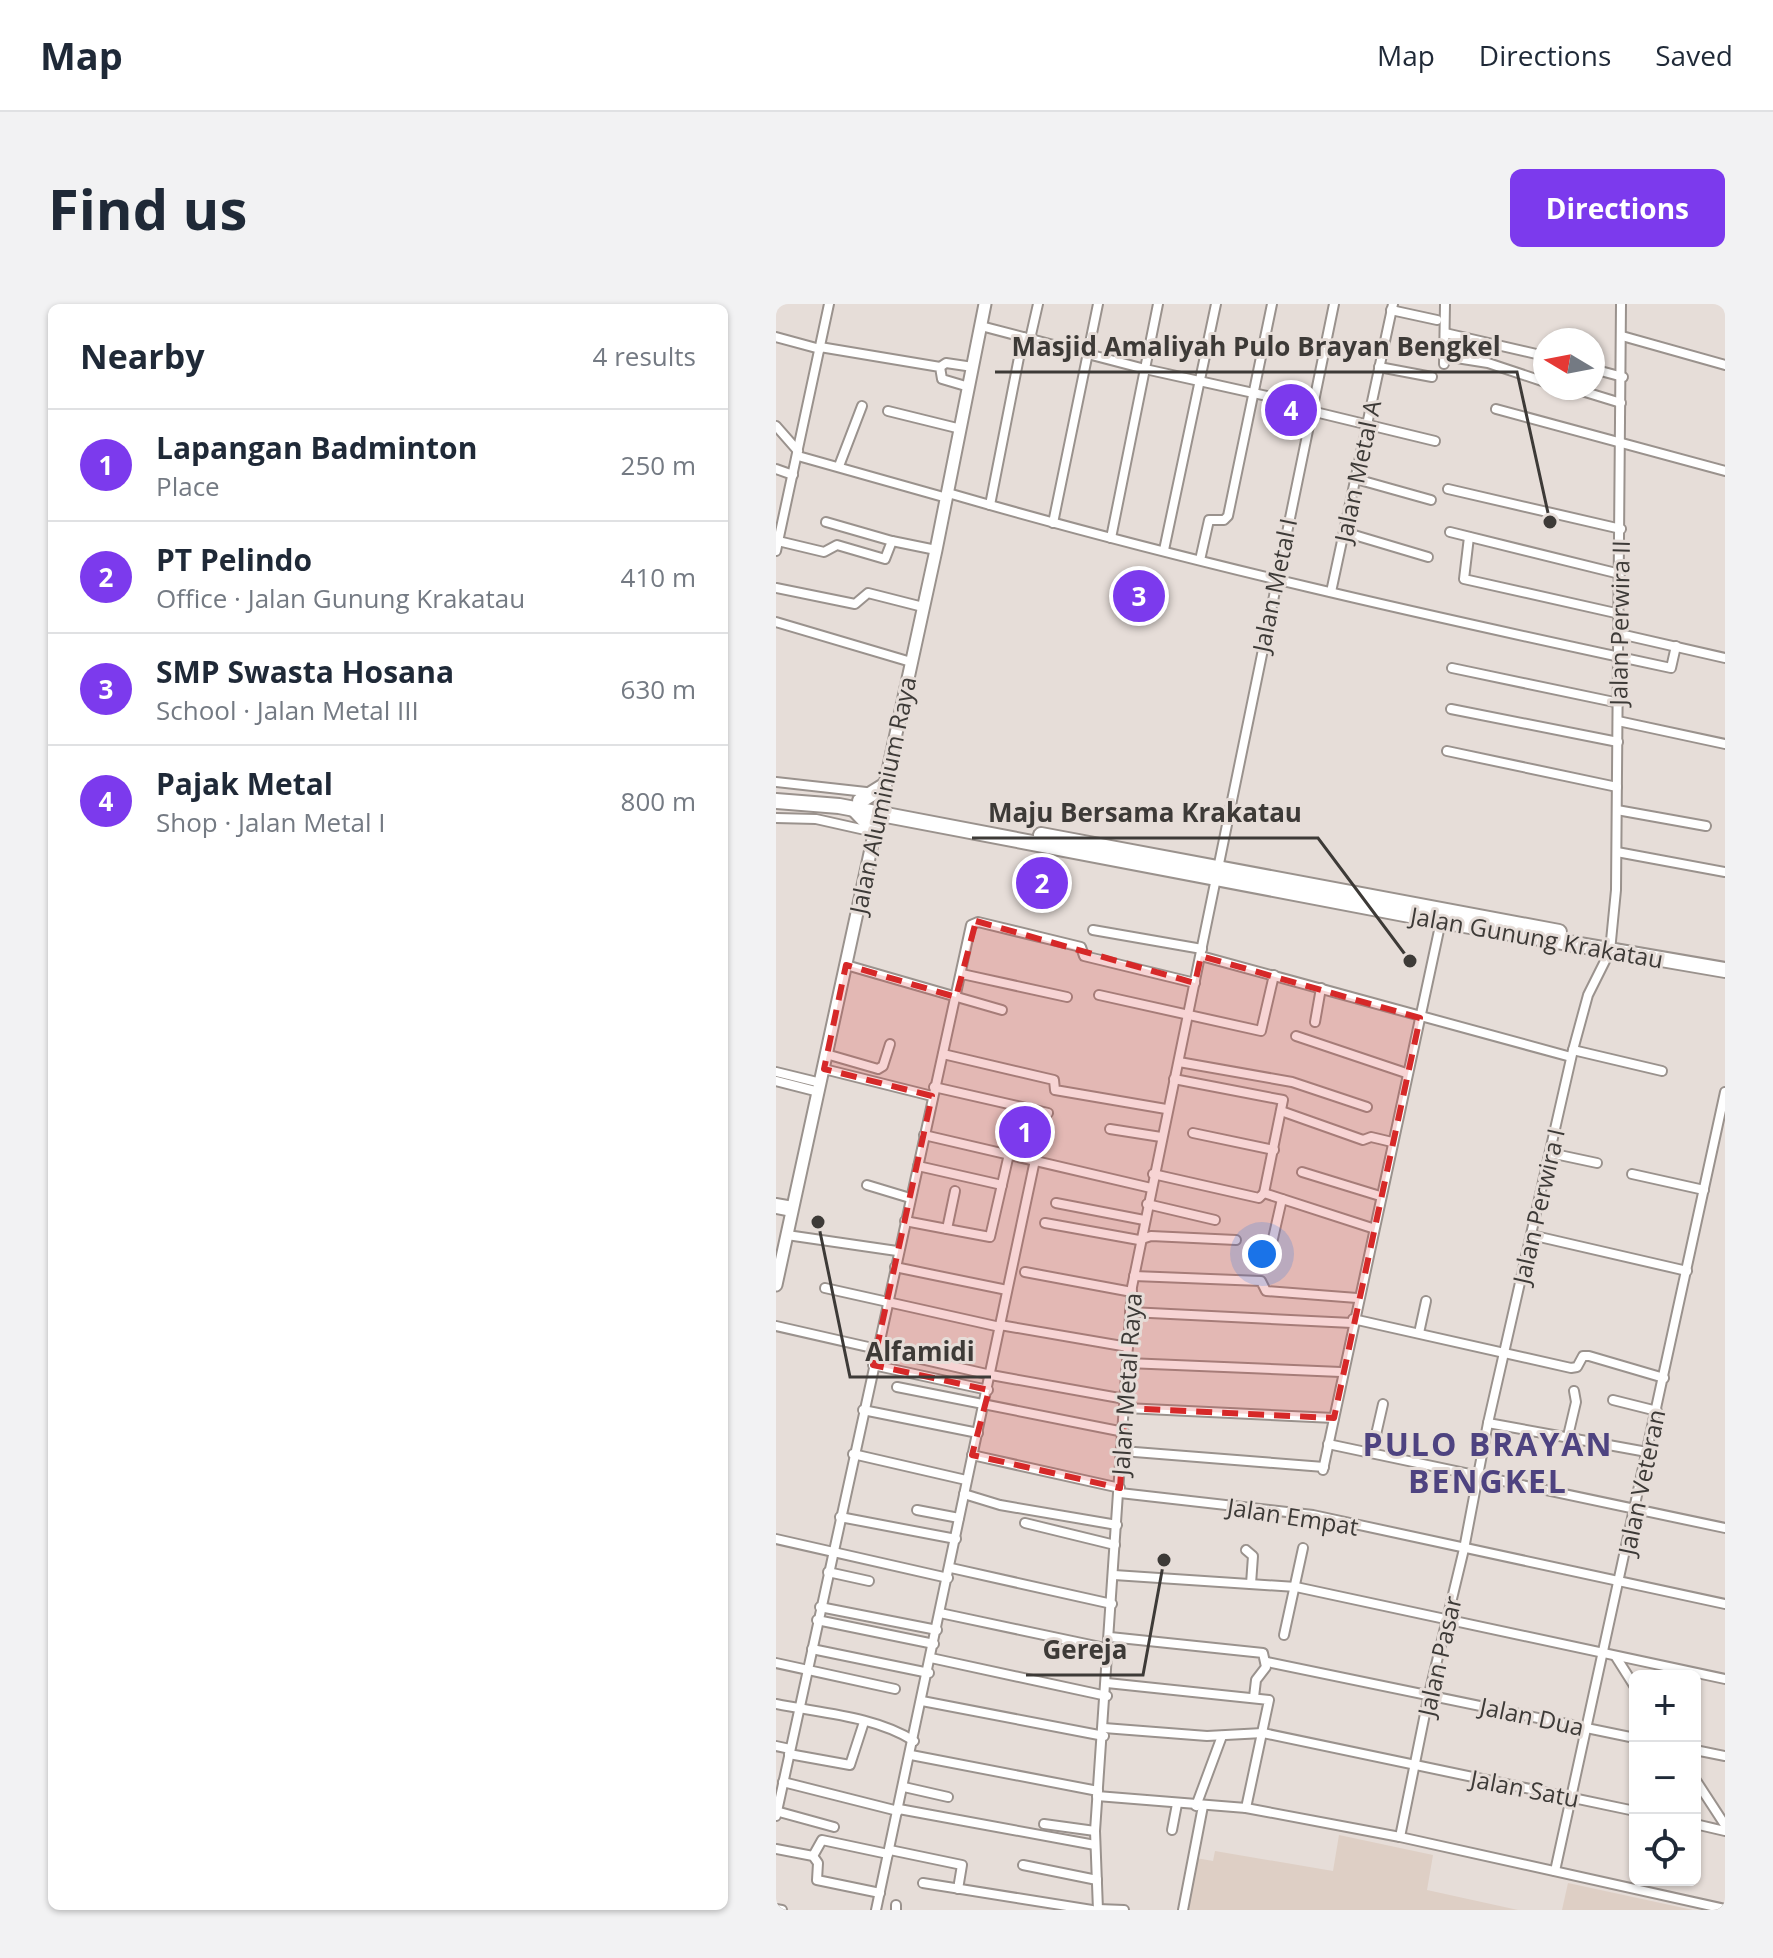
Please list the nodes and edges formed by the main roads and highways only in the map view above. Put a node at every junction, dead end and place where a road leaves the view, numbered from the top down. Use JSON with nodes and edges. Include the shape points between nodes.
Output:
{"nodes":[{"id":1,"x":885,"y":780,"type":"road end"},
{"id":2,"x":776,"y":798,"type":"edge"},
{"id":3,"x":857,"y":805,"type":"junction"},
{"id":4,"x":874,"y":831,"type":"road end"},
{"id":5,"x":1217,"y":872,"type":"junction"},
{"id":6,"x":1610,"y":946,"type":"junction"},
{"id":7,"x":1725,"y":961,"type":"edge"},
{"id":8,"x":1725,"y":970,"type":"edge"}],
"edges":[{"from":1,"to":3,"type":"highway"},
{"from":2,"to":3,"type":"highway","name":"Jalan Gunung Krakatau"},
{"from":3,"to":4,"type":"highway"},
{"from":3,"to":5,"type":"highway","name":"Jalan Gunung Krakatau"},
{"from":5,"to":6,"type":"highway","name":"Jalan Gunung Krakatau"},
{"from":5,"to":6,"type":"highway","name":"Jalan Gunung Krakatau","via":[[1441,921]]},
{"from":6,"to":7,"type":"highway","name":"Jalan Gunung Krakatau"},
{"from":6,"to":8,"type":"highway","name":"Jalan Gunung Krakatau"}]}
